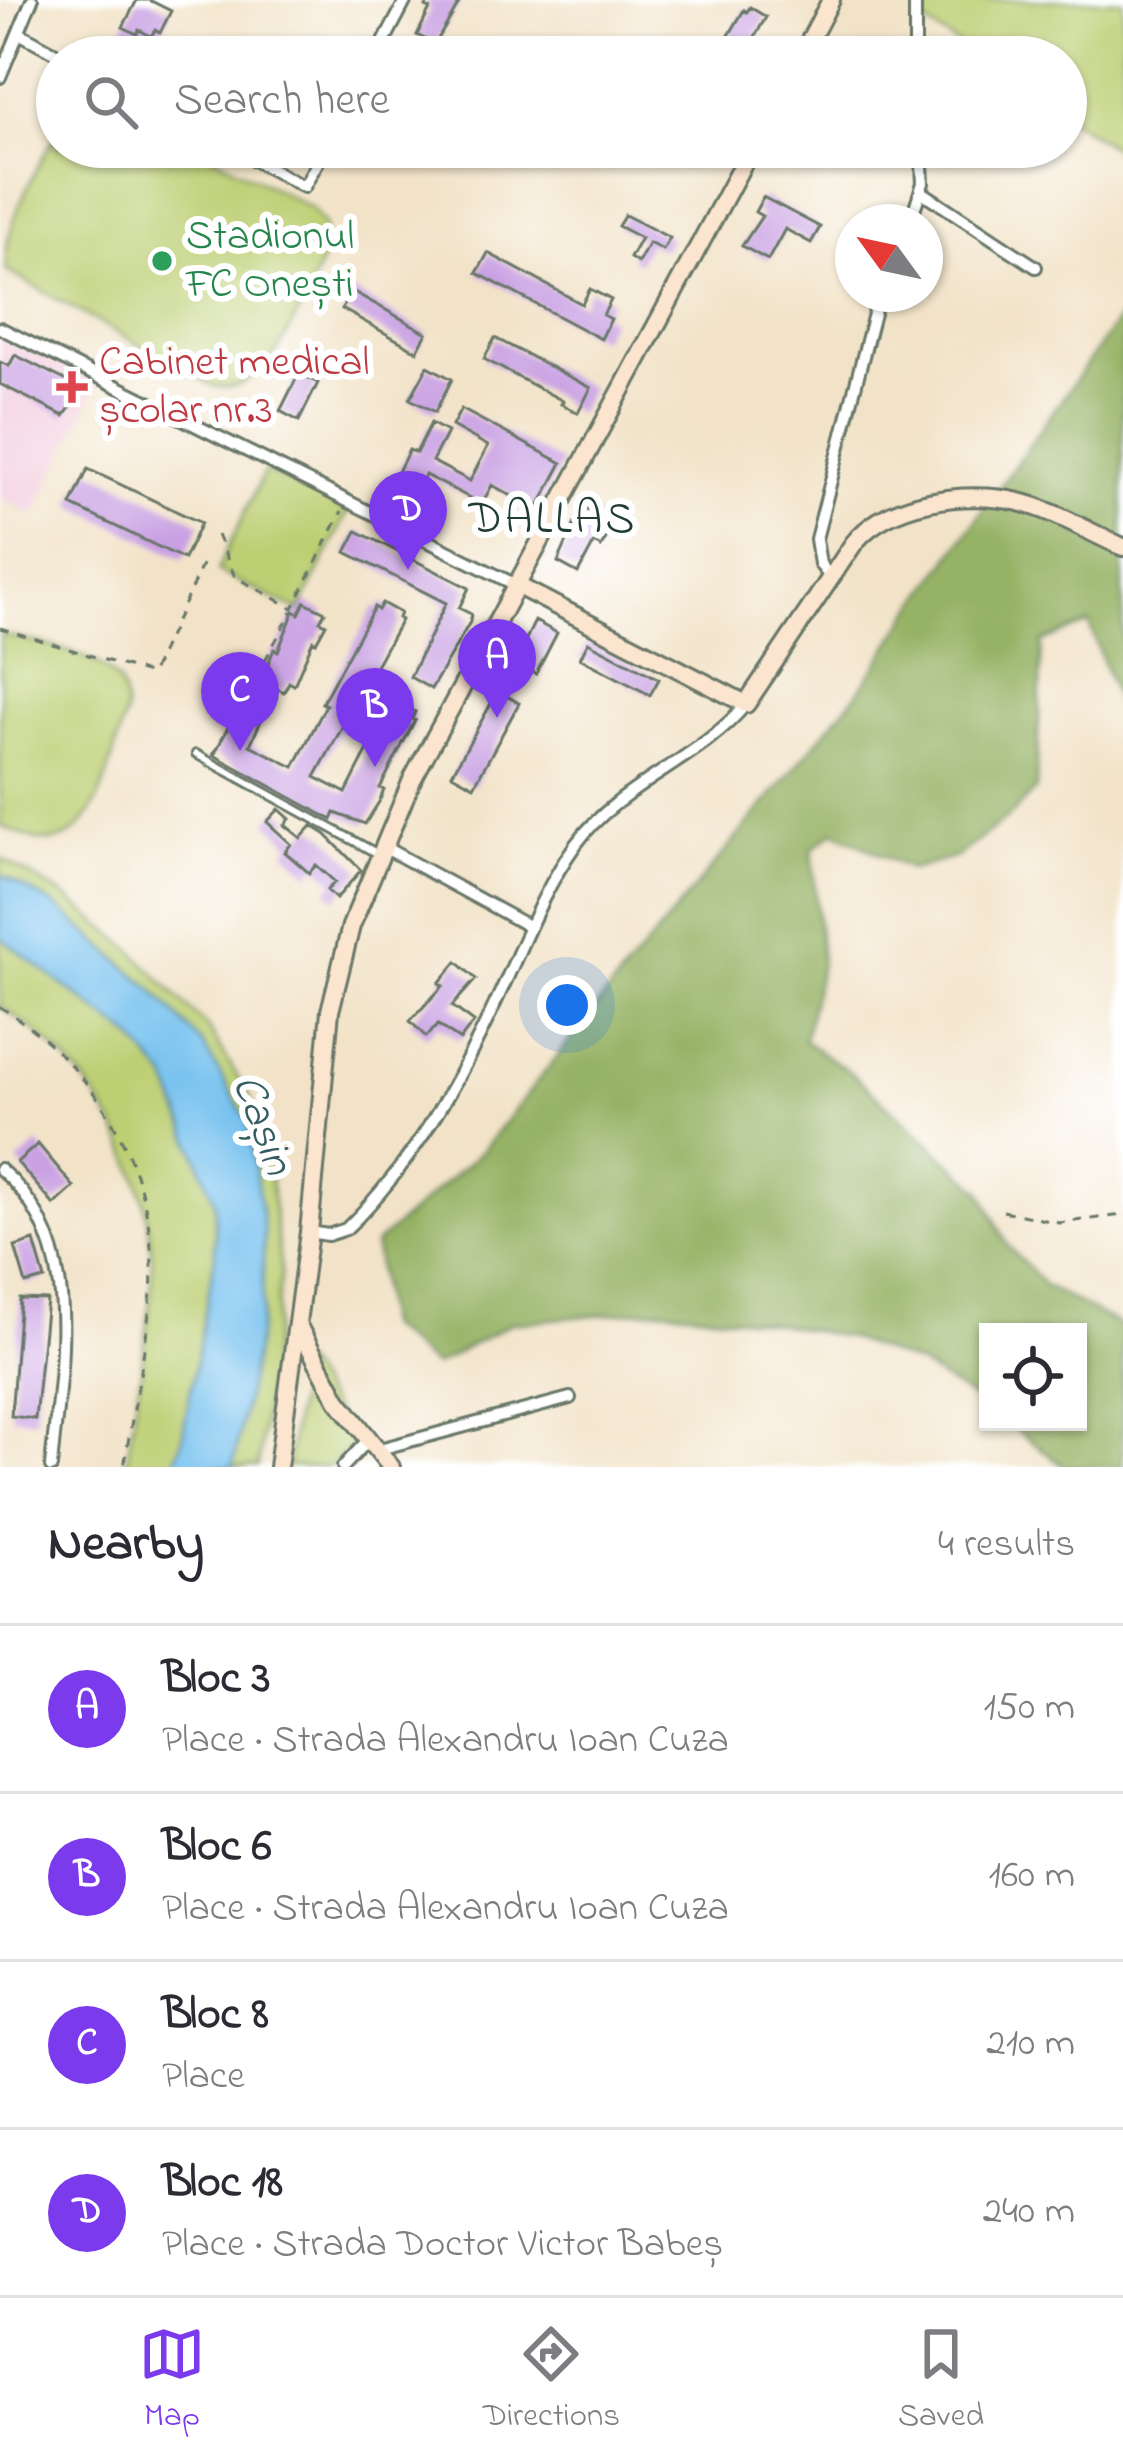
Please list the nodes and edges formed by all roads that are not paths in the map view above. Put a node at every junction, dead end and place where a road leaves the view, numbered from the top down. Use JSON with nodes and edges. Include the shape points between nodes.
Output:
{"nodes":[{"id":1,"x":32,"y":0,"type":"edge"},
{"id":2,"x":406,"y":0,"type":"edge"},
{"id":3,"x":832,"y":0,"type":"edge"},
{"id":4,"x":915,"y":0,"type":"edge"},
{"id":5,"x":20,"y":33,"type":"junction"},
{"id":6,"x":387,"y":36,"type":"edge"},
{"id":7,"x":812,"y":36,"type":"edge"},
{"id":8,"x":915,"y":36,"type":"edge"},
{"id":9,"x":36,"y":42,"type":"edge"},
{"id":10,"x":0,"y":77,"type":"edge"},
{"id":11,"x":269,"y":168,"type":"edge"},
{"id":12,"x":314,"y":168,"type":"edge"},
{"id":13,"x":741,"y":168,"type":"edge"},
{"id":14,"x":921,"y":168,"type":"edge"},
{"id":15,"x":922,"y":192,"type":"junction"},
{"id":16,"x":917,"y":204,"type":"edge"},
{"id":17,"x":1036,"y":267,"type":"dead end"},
{"id":18,"x":874,"y":312,"type":"edge"},
{"id":19,"x":0,"y":328,"type":"edge"},
{"id":20,"x":1123,"y":547,"type":"edge"},
{"id":21,"x":830,"y":577,"type":"junction"},
{"id":22,"x":514,"y":584,"type":"junction"},
{"id":23,"x":746,"y":704,"type":"junction"},
{"id":24,"x":196,"y":754,"type":"dead end"},
{"id":25,"x":380,"y":850,"type":"junction"},
{"id":26,"x":530,"y":927,"type":"junction"},
{"id":27,"x":0,"y":1168,"type":"edge"},
{"id":28,"x":309,"y":1232,"type":"junction"},
{"id":29,"x":296,"y":1324,"type":"junction"},
{"id":30,"x":570,"y":1398,"type":"dead end"},
{"id":31,"x":372,"y":1445,"type":"junction"},
{"id":32,"x":51,"y":1467,"type":"edge"},
{"id":33,"x":278,"y":1467,"type":"edge"},
{"id":34,"x":343,"y":1467,"type":"edge"},
{"id":35,"x":391,"y":1467,"type":"edge"}],
"edges":[{"from":1,"to":5,"type":"street"},
{"from":2,"to":6,"type":"street"},
{"from":3,"to":7,"type":"main road"},
{"from":4,"to":8,"type":"street"},
{"from":5,"to":9,"type":"street"},
{"from":5,"to":10,"type":"street"},
{"from":11,"to":12,"type":"street","via":[[304,187]]},
{"from":13,"to":22,"type":"main road"},
{"from":14,"to":15,"type":"street"},
{"from":15,"to":16,"type":"street"},
{"from":15,"to":17,"type":"street"},
{"from":18,"to":21,"type":"street","via":[[816,539]]},
{"from":19,"to":22,"type":"street"},
{"from":20,"to":21,"type":"main road","via":[[1029,505],[962,500],[880,517]]},
{"from":21,"to":23,"type":"main road"},
{"from":22,"to":23,"type":"main road"},
{"from":22,"to":25,"type":"main road"},
{"from":23,"to":26,"type":"street","via":[[595,822]]},
{"from":24,"to":25,"type":"lane"},
{"from":25,"to":26,"type":"street"},
{"from":25,"to":28,"type":"main road","via":[[334,986]]},
{"from":26,"to":28,"type":"street","via":[[437,1117],[346,1229]]},
{"from":27,"to":32,"type":"street","via":[[40,1213],[60,1274]]},
{"from":28,"to":29,"type":"main road"},
{"from":29,"to":31,"type":"main road"},
{"from":29,"to":33,"type":"main road"},
{"from":30,"to":31,"type":"street"},
{"from":31,"to":34,"type":"street"},
{"from":31,"to":35,"type":"main road"}]}
